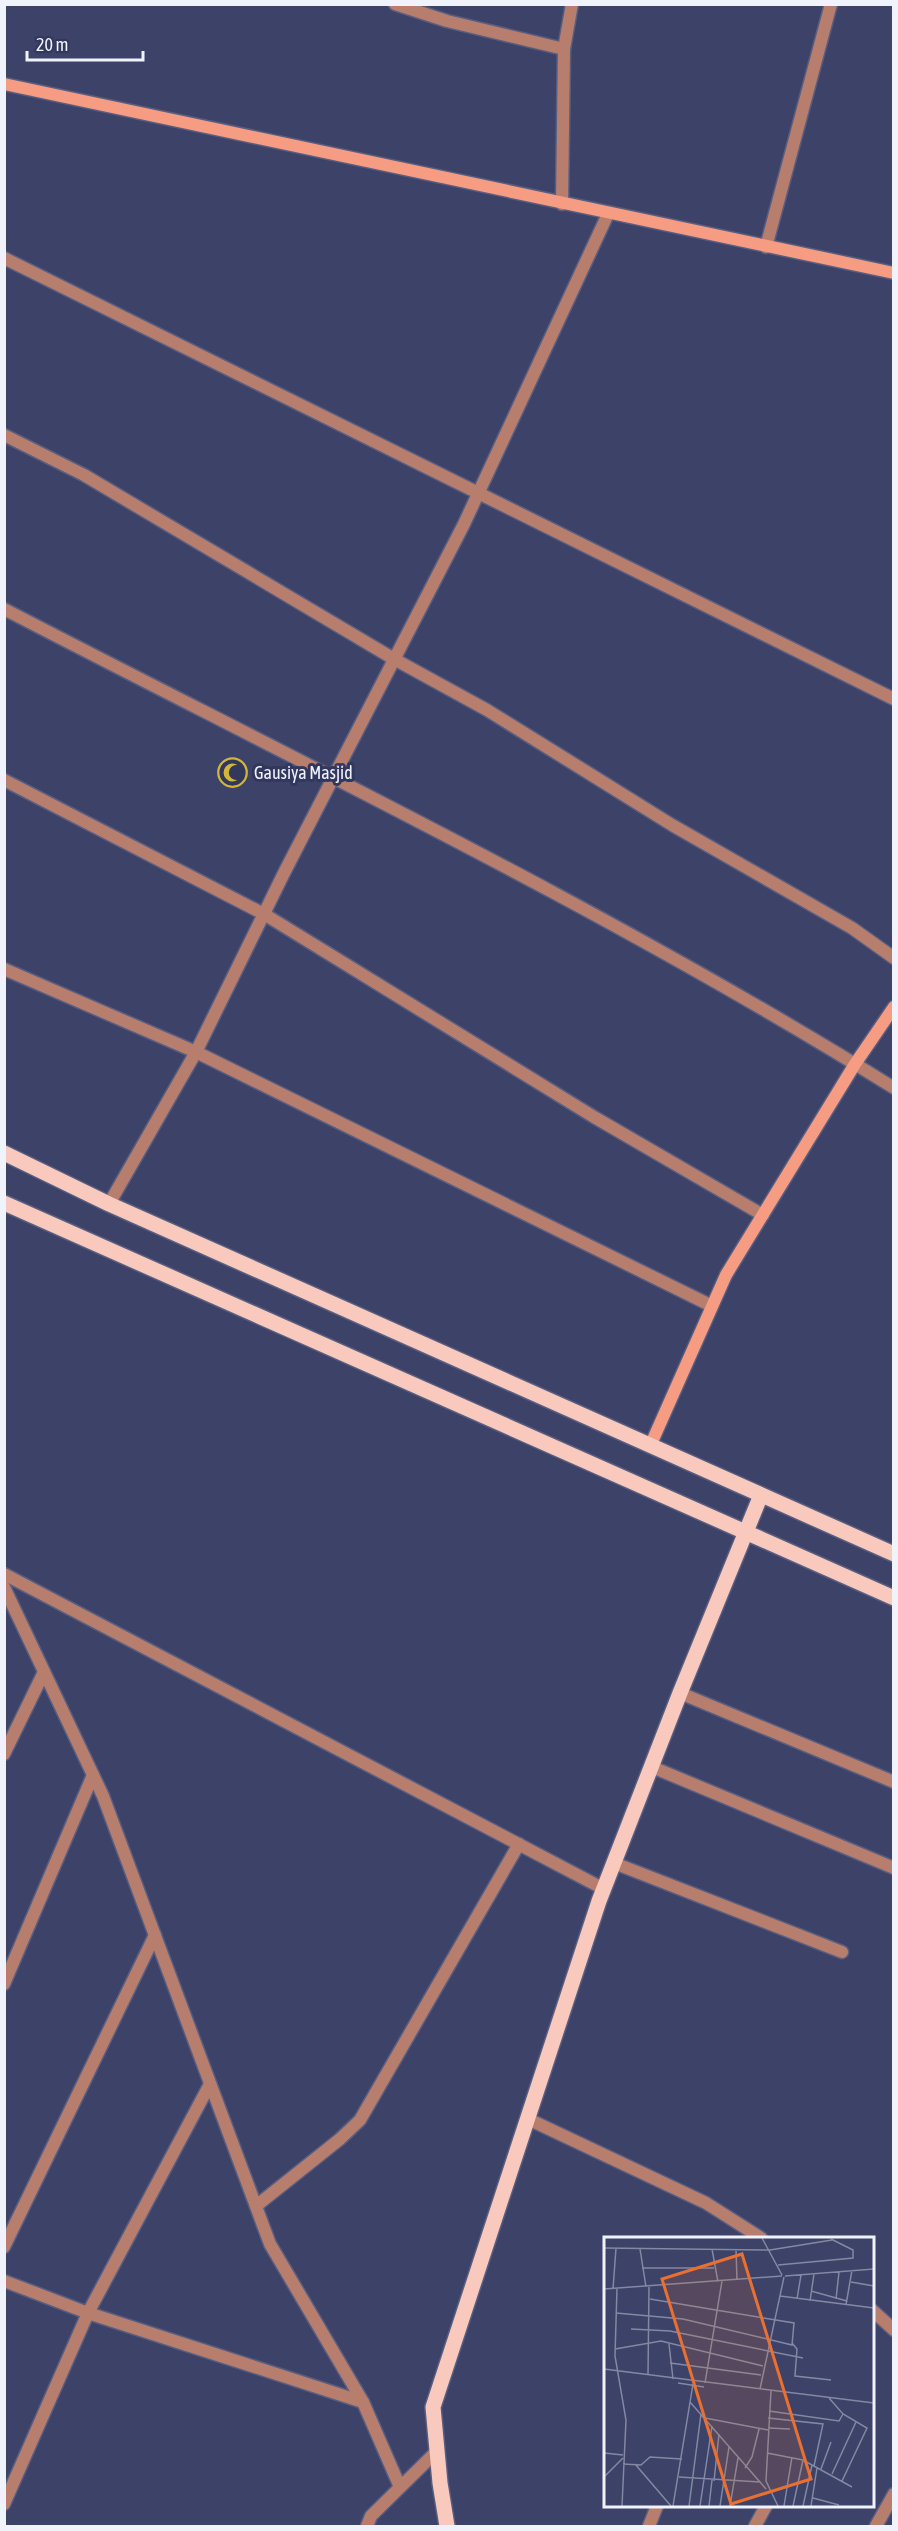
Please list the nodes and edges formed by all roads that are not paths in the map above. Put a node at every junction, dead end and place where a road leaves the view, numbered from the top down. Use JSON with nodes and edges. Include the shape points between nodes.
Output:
{"nodes":[{"id":1,"x":395,"y":4,"type":"edge"},
{"id":2,"x":572,"y":4,"type":"edge"},
{"id":3,"x":831,"y":4,"type":"edge"},
{"id":4,"x":564,"y":49,"type":"junction"},
{"id":5,"x":4,"y":84,"type":"edge"},
{"id":6,"x":562,"y":204,"type":"junction"},
{"id":7,"x":608,"y":214,"type":"junction"},
{"id":8,"x":766,"y":247,"type":"junction"},
{"id":9,"x":4,"y":258,"type":"edge"},
{"id":10,"x":894,"y":273,"type":"edge"},
{"id":11,"x":4,"y":435,"type":"edge"},
{"id":12,"x":479,"y":492,"type":"junction"},
{"id":13,"x":4,"y":609,"type":"edge"},
{"id":14,"x":394,"y":659,"type":"junction"},
{"id":15,"x":894,"y":699,"type":"edge"},
{"id":16,"x":332,"y":778,"type":"junction"},
{"id":17,"x":4,"y":780,"type":"edge"},
{"id":18,"x":264,"y":914,"type":"junction"},
{"id":19,"x":894,"y":958,"type":"edge"},
{"id":20,"x":4,"y":969,"type":"edge"},
{"id":21,"x":894,"y":1007,"type":"edge"},
{"id":22,"x":196,"y":1052,"type":"junction"},
{"id":23,"x":855,"y":1064,"type":"junction"},
{"id":24,"x":894,"y":1088,"type":"edge"},
{"id":25,"x":4,"y":1153,"type":"edge"},
{"id":26,"x":4,"y":1203,"type":"edge"},
{"id":27,"x":109,"y":1204,"type":"junction"},
{"id":28,"x":763,"y":1215,"type":"junction"},
{"id":29,"x":710,"y":1305,"type":"junction"},
{"id":30,"x":651,"y":1444,"type":"junction"},
{"id":31,"x":761,"y":1495,"type":"junction"},
{"id":32,"x":746,"y":1534,"type":"junction"},
{"id":33,"x":894,"y":1554,"type":"edge"},
{"id":34,"x":4,"y":1575,"type":"edge"},
{"id":35,"x":4,"y":1587,"type":"edge"},
{"id":36,"x":894,"y":1598,"type":"edge"},
{"id":37,"x":44,"y":1672,"type":"junction"},
{"id":38,"x":680,"y":1693,"type":"junction"},
{"id":39,"x":4,"y":1754,"type":"edge"},
{"id":40,"x":652,"y":1767,"type":"junction"},
{"id":41,"x":93,"y":1775,"type":"junction"},
{"id":42,"x":894,"y":1782,"type":"edge"},
{"id":43,"x":519,"y":1844,"type":"junction"},
{"id":44,"x":614,"y":1863,"type":"junction"},
{"id":45,"x":894,"y":1868,"type":"edge"},
{"id":46,"x":604,"y":1888,"type":"junction"},
{"id":47,"x":155,"y":1935,"type":"junction"},
{"id":48,"x":842,"y":1952,"type":"dead end"},
{"id":49,"x":4,"y":1984,"type":"edge"},
{"id":50,"x":210,"y":2084,"type":"junction"},
{"id":51,"x":528,"y":2119,"type":"junction"},
{"id":52,"x":256,"y":2206,"type":"junction"},
{"id":53,"x":759,"y":2237,"type":"edge"},
{"id":54,"x":4,"y":2247,"type":"edge"},
{"id":55,"x":4,"y":2281,"type":"edge"},
{"id":56,"x":874,"y":2312,"type":"edge"},
{"id":57,"x":88,"y":2313,"type":"junction"},
{"id":58,"x":894,"y":2330,"type":"edge"},
{"id":59,"x":363,"y":2402,"type":"junction"},
{"id":60,"x":436,"y":2451,"type":"junction"},
{"id":61,"x":400,"y":2487,"type":"junction"},
{"id":62,"x":894,"y":2494,"type":"edge"},
{"id":63,"x":4,"y":2504,"type":"edge"},
{"id":64,"x":656,"y":2507,"type":"edge"},
{"id":65,"x":765,"y":2507,"type":"edge"},
{"id":66,"x":367,"y":2526,"type":"edge"},
{"id":67,"x":447,"y":2526,"type":"edge"},
{"id":68,"x":649,"y":2526,"type":"edge"},
{"id":69,"x":755,"y":2526,"type":"edge"},
{"id":70,"x":876,"y":2526,"type":"edge"}],
"edges":[{"from":1,"to":4,"type":"street","via":[[447,21]]},
{"from":2,"to":4,"type":"street"},
{"from":3,"to":8,"type":"street"},
{"from":4,"to":6,"type":"street"},
{"from":5,"to":6,"type":"main road"},
{"from":6,"to":7,"type":"main road"},
{"from":7,"to":8,"type":"main road"},
{"from":7,"to":12,"type":"street"},
{"from":8,"to":10,"type":"main road"},
{"from":9,"to":12,"type":"street"},
{"from":11,"to":14,"type":"street","via":[[84,475]]},
{"from":12,"to":14,"type":"street"},
{"from":12,"to":15,"type":"street"},
{"from":13,"to":16,"type":"street"},
{"from":14,"to":16,"type":"street"},
{"from":14,"to":19,"type":"street","via":[[487,710],[672,825],[852,928]]},
{"from":16,"to":18,"type":"street"},
{"from":16,"to":23,"type":"street","via":[[721,985]]},
{"from":17,"to":18,"type":"street"},
{"from":18,"to":22,"type":"street"},
{"from":18,"to":28,"type":"street","via":[[594,1117]]},
{"from":20,"to":22,"type":"street"},
{"from":21,"to":23,"type":"main road"},
{"from":22,"to":27,"type":"street"},
{"from":22,"to":29,"type":"street"},
{"from":23,"to":24,"type":"street"},
{"from":23,"to":28,"type":"main road"},
{"from":25,"to":27,"type":"main road"},
{"from":26,"to":32,"type":"main road"},
{"from":27,"to":30,"type":"main road"},
{"from":28,"to":29,"type":"main road"},
{"from":29,"to":30,"type":"main road"},
{"from":30,"to":31,"type":"main road"},
{"from":31,"to":32,"type":"main road"},
{"from":31,"to":33,"type":"main road"},
{"from":32,"to":36,"type":"main road"},
{"from":32,"to":38,"type":"main road"},
{"from":34,"to":43,"type":"street"},
{"from":35,"to":37,"type":"street"},
{"from":37,"to":39,"type":"street"},
{"from":37,"to":41,"type":"street"},
{"from":38,"to":40,"type":"main road"},
{"from":38,"to":42,"type":"street"},
{"from":40,"to":44,"type":"main road"},
{"from":40,"to":45,"type":"street"},
{"from":41,"to":47,"type":"street"},
{"from":41,"to":49,"type":"street"},
{"from":43,"to":46,"type":"street"},
{"from":43,"to":52,"type":"street","via":[[360,2120]]},
{"from":44,"to":46,"type":"main road"},
{"from":44,"to":48,"type":"street"},
{"from":46,"to":51,"type":"main road"},
{"from":47,"to":50,"type":"street"},
{"from":47,"to":54,"type":"street"},
{"from":50,"to":52,"type":"street"},
{"from":50,"to":57,"type":"street"},
{"from":51,"to":53,"type":"street","via":[[706,2203]]},
{"from":51,"to":60,"type":"main road","via":[[433,2407]]},
{"from":52,"to":59,"type":"street","via":[[270,2244]]},
{"from":55,"to":57,"type":"street"},
{"from":56,"to":58,"type":"street"},
{"from":57,"to":59,"type":"street"},
{"from":57,"to":63,"type":"street"},
{"from":59,"to":61,"type":"street"},
{"from":60,"to":61,"type":"street"},
{"from":60,"to":67,"type":"main road"},
{"from":61,"to":66,"type":"street","via":[[371,2516]]},
{"from":62,"to":70,"type":"street"},
{"from":64,"to":68,"type":"street"},
{"from":65,"to":69,"type":"street"}]}
